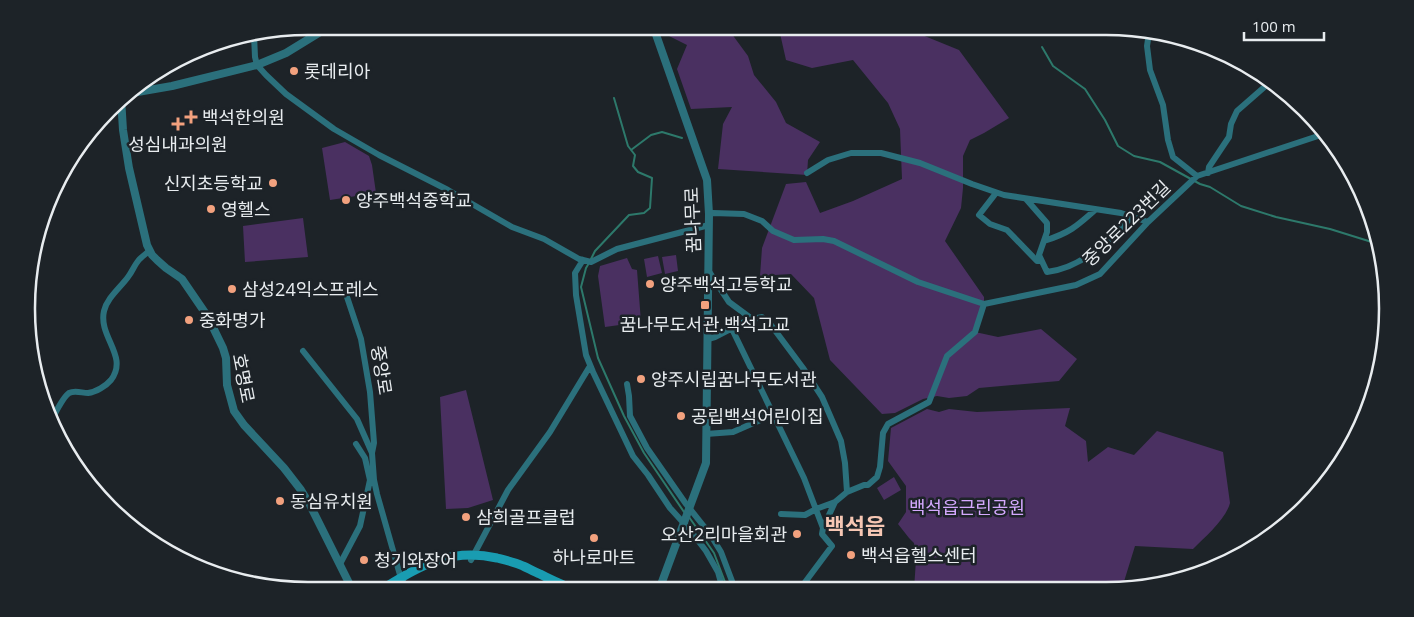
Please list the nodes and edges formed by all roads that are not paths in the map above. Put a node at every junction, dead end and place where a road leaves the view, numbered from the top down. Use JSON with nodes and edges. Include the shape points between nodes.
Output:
{"nodes":[{"id":1,"x":315,"y":35,"type":"edge"},
{"id":2,"x":656,"y":35,"type":"edge"},
{"id":3,"x":1148,"y":38,"type":"edge"},
{"id":4,"x":254,"y":40,"type":"edge"},
{"id":5,"x":257,"y":65,"type":"junction"},
{"id":6,"x":1264,"y":86,"type":"edge"},
{"id":7,"x":143,"y":91,"type":"edge"},
{"id":8,"x":122,"y":109,"type":"edge"},
{"id":9,"x":1317,"y":136,"type":"edge"},
{"id":10,"x":807,"y":173,"type":"dead end"},
{"id":11,"x":1208,"y":173,"type":"junction"},
{"id":12,"x":1196,"y":177,"type":"junction"},
{"id":13,"x":996,"y":193,"type":"junction"},
{"id":14,"x":1026,"y":199,"type":"junction"},
{"id":15,"x":1095,"y":210,"type":"junction"},
{"id":16,"x":709,"y":214,"type":"junction"},
{"id":17,"x":1132,"y":217,"type":"junction"},
{"id":18,"x":1148,"y":222,"type":"junction"},
{"id":19,"x":709,"y":225,"type":"junction"},
{"id":20,"x":1044,"y":241,"type":"junction"},
{"id":21,"x":149,"y":251,"type":"junction"},
{"id":22,"x":587,"y":261,"type":"junction"},
{"id":23,"x":1041,"y":261,"type":"junction"},
{"id":24,"x":708,"y":270,"type":"junction"},
{"id":25,"x":346,"y":294,"type":"dead end"},
{"id":26,"x":984,"y":304,"type":"junction"},
{"id":27,"x":752,"y":319,"type":"junction"},
{"id":28,"x":732,"y":329,"type":"junction"},
{"id":29,"x":708,"y":339,"type":"junction"},
{"id":30,"x":303,"y":350,"type":"dead end"},
{"id":31,"x":590,"y":366,"type":"junction"},
{"id":32,"x":627,"y":384,"type":"dead end"},
{"id":33,"x":56,"y":413,"type":"edge"},
{"id":34,"x":774,"y":414,"type":"junction"},
{"id":35,"x":706,"y":434,"type":"junction"},
{"id":36,"x":356,"y":444,"type":"dead end"},
{"id":37,"x":372,"y":453,"type":"junction"},
{"id":38,"x":847,"y":492,"type":"junction"},
{"id":39,"x":834,"y":502,"type":"junction"},
{"id":40,"x":689,"y":508,"type":"junction"},
{"id":41,"x":816,"y":509,"type":"junction"},
{"id":42,"x":781,"y":514,"type":"dead end"},
{"id":43,"x":684,"y":524,"type":"junction"},
{"id":44,"x":823,"y":528,"type":"junction"},
{"id":45,"x":472,"y":557,"type":"junction"},
{"id":46,"x":340,"y":566,"type":"junction"},
{"id":47,"x":402,"y":580,"type":"junction"},
{"id":48,"x":348,"y":582,"type":"edge"},
{"id":49,"x":397,"y":582,"type":"edge"},
{"id":50,"x":541,"y":582,"type":"edge"},
{"id":51,"x":556,"y":582,"type":"edge"},
{"id":52,"x":662,"y":582,"type":"edge"},
{"id":53,"x":721,"y":582,"type":"edge"},
{"id":54,"x":731,"y":582,"type":"edge"},
{"id":55,"x":805,"y":582,"type":"edge"}],
"edges":[{"from":1,"to":5,"type":"street","via":[[286,53]]},
{"from":2,"to":16,"type":"street","name":"꿈나무로","via":[[706,180]]},
{"from":3,"to":12,"type":"street","via":[[1150,70],[1163,105],[1173,157]]},
{"from":4,"to":5,"type":"street"},
{"from":5,"to":7,"type":"street"},
{"from":5,"to":22,"type":"street","via":[[285,93],[341,133],[512,227]]},
{"from":6,"to":11,"type":"street","via":[[1237,111],[1229,137]]},
{"from":8,"to":21,"type":"street","via":[[129,168]]},
{"from":9,"to":11,"type":"street","name":"중앙로223번길"},
{"from":10,"to":13,"type":"street","via":[[828,160],[851,153],[881,153],[920,163]]},
{"from":11,"to":12,"type":"street","name":"중앙로223번길"},
{"from":12,"to":18,"type":"street","name":"중앙로223번길"},
{"from":13,"to":14,"type":"street"},
{"from":13,"to":23,"type":"street","via":[[979,214],[990,224],[1007,230],[1037,261]]},
{"from":14,"to":15,"type":"street"},
{"from":14,"to":20,"type":"street","via":[[1047,223]]},
{"from":15,"to":17,"type":"street"},
{"from":15,"to":20,"type":"street","via":[[1072,230]]},
{"from":16,"to":19,"type":"street","name":"꿈나무로"},
{"from":16,"to":26,"type":"street","via":[[744,214],[794,240],[834,241],[918,282]]},
{"from":17,"to":18,"type":"street"},
{"from":17,"to":23,"type":"street","via":[[1112,238],[1080,262],[1060,271],[1047,272]]},
{"from":18,"to":26,"type":"street","name":"중앙로223번길","via":[[1100,274],[1076,286]]},
{"from":19,"to":22,"type":"street","via":[[617,249]]},
{"from":19,"to":24,"type":"street","name":"꿈나무로"},
{"from":20,"to":23,"type":"street","via":[[1039,255]]},
{"from":21,"to":33,"type":"street","via":[[107,302],[104,311],[102,323],[117,358],[112,379],[90,393],[67,395]]},
{"from":21,"to":46,"type":"street","name":"호명로","via":[[182,279],[208,317],[226,358],[227,386],[234,411],[301,490]]},
{"from":22,"to":31,"type":"street","via":[[575,273],[576,295]]},
{"from":24,"to":27,"type":"street","via":[[729,302]]},
{"from":24,"to":29,"type":"street","name":"꿈나무로"},
{"from":25,"to":37,"type":"street","name":"중앙로","via":[[361,339],[370,392]]},
{"from":26,"to":38,"type":"street","via":[[975,332],[947,356],[929,402],[888,424],[883,433],[877,477],[868,485]]},
{"from":27,"to":28,"type":"street"},
{"from":27,"to":38,"type":"street","via":[[762,317],[771,325],[822,397],[841,441]]},
{"from":28,"to":29,"type":"street"},
{"from":28,"to":34,"type":"street"},
{"from":29,"to":35,"type":"street","name":"꿈나무로"},
{"from":30,"to":37,"type":"street","name":"중앙로","via":[[357,419]]},
{"from":31,"to":43,"type":"street","via":[[633,456]]},
{"from":31,"to":45,"type":"street","via":[[550,432],[508,490]]},
{"from":32,"to":40,"type":"street","via":[[630,416],[647,448]]},
{"from":34,"to":35,"type":"street","via":[[733,432]]},
{"from":34,"to":41,"type":"street"},
{"from":35,"to":40,"type":"street","name":"꿈나무로","via":[[706,463]]},
{"from":36,"to":46,"type":"street","via":[[370,480],[360,526]]},
{"from":37,"to":47,"type":"street","name":"중앙로","via":[[374,480]]},
{"from":38,"to":39,"type":"street"},
{"from":39,"to":41,"type":"street"},
{"from":39,"to":44,"type":"street"},
{"from":40,"to":43,"type":"street","name":"꿈나무로"},
{"from":40,"to":54,"type":"street","via":[[721,552]]},
{"from":41,"to":42,"type":"street","via":[[805,515]]},
{"from":41,"to":44,"type":"street"},
{"from":43,"to":52,"type":"street"},
{"from":43,"to":53,"type":"street","via":[[706,551]]},
{"from":44,"to":55,"type":"street","via":[[822,534],[832,546]]},
{"from":45,"to":47,"type":"main road","via":[[442,563]]},
{"from":45,"to":50,"type":"main road","via":[[506,565]]},
{"from":45,"to":51,"type":"main road","via":[[492,557],[523,566]]},
{"from":46,"to":48,"type":"street","name":"호명로"},
{"from":47,"to":49,"type":"main road"}]}
